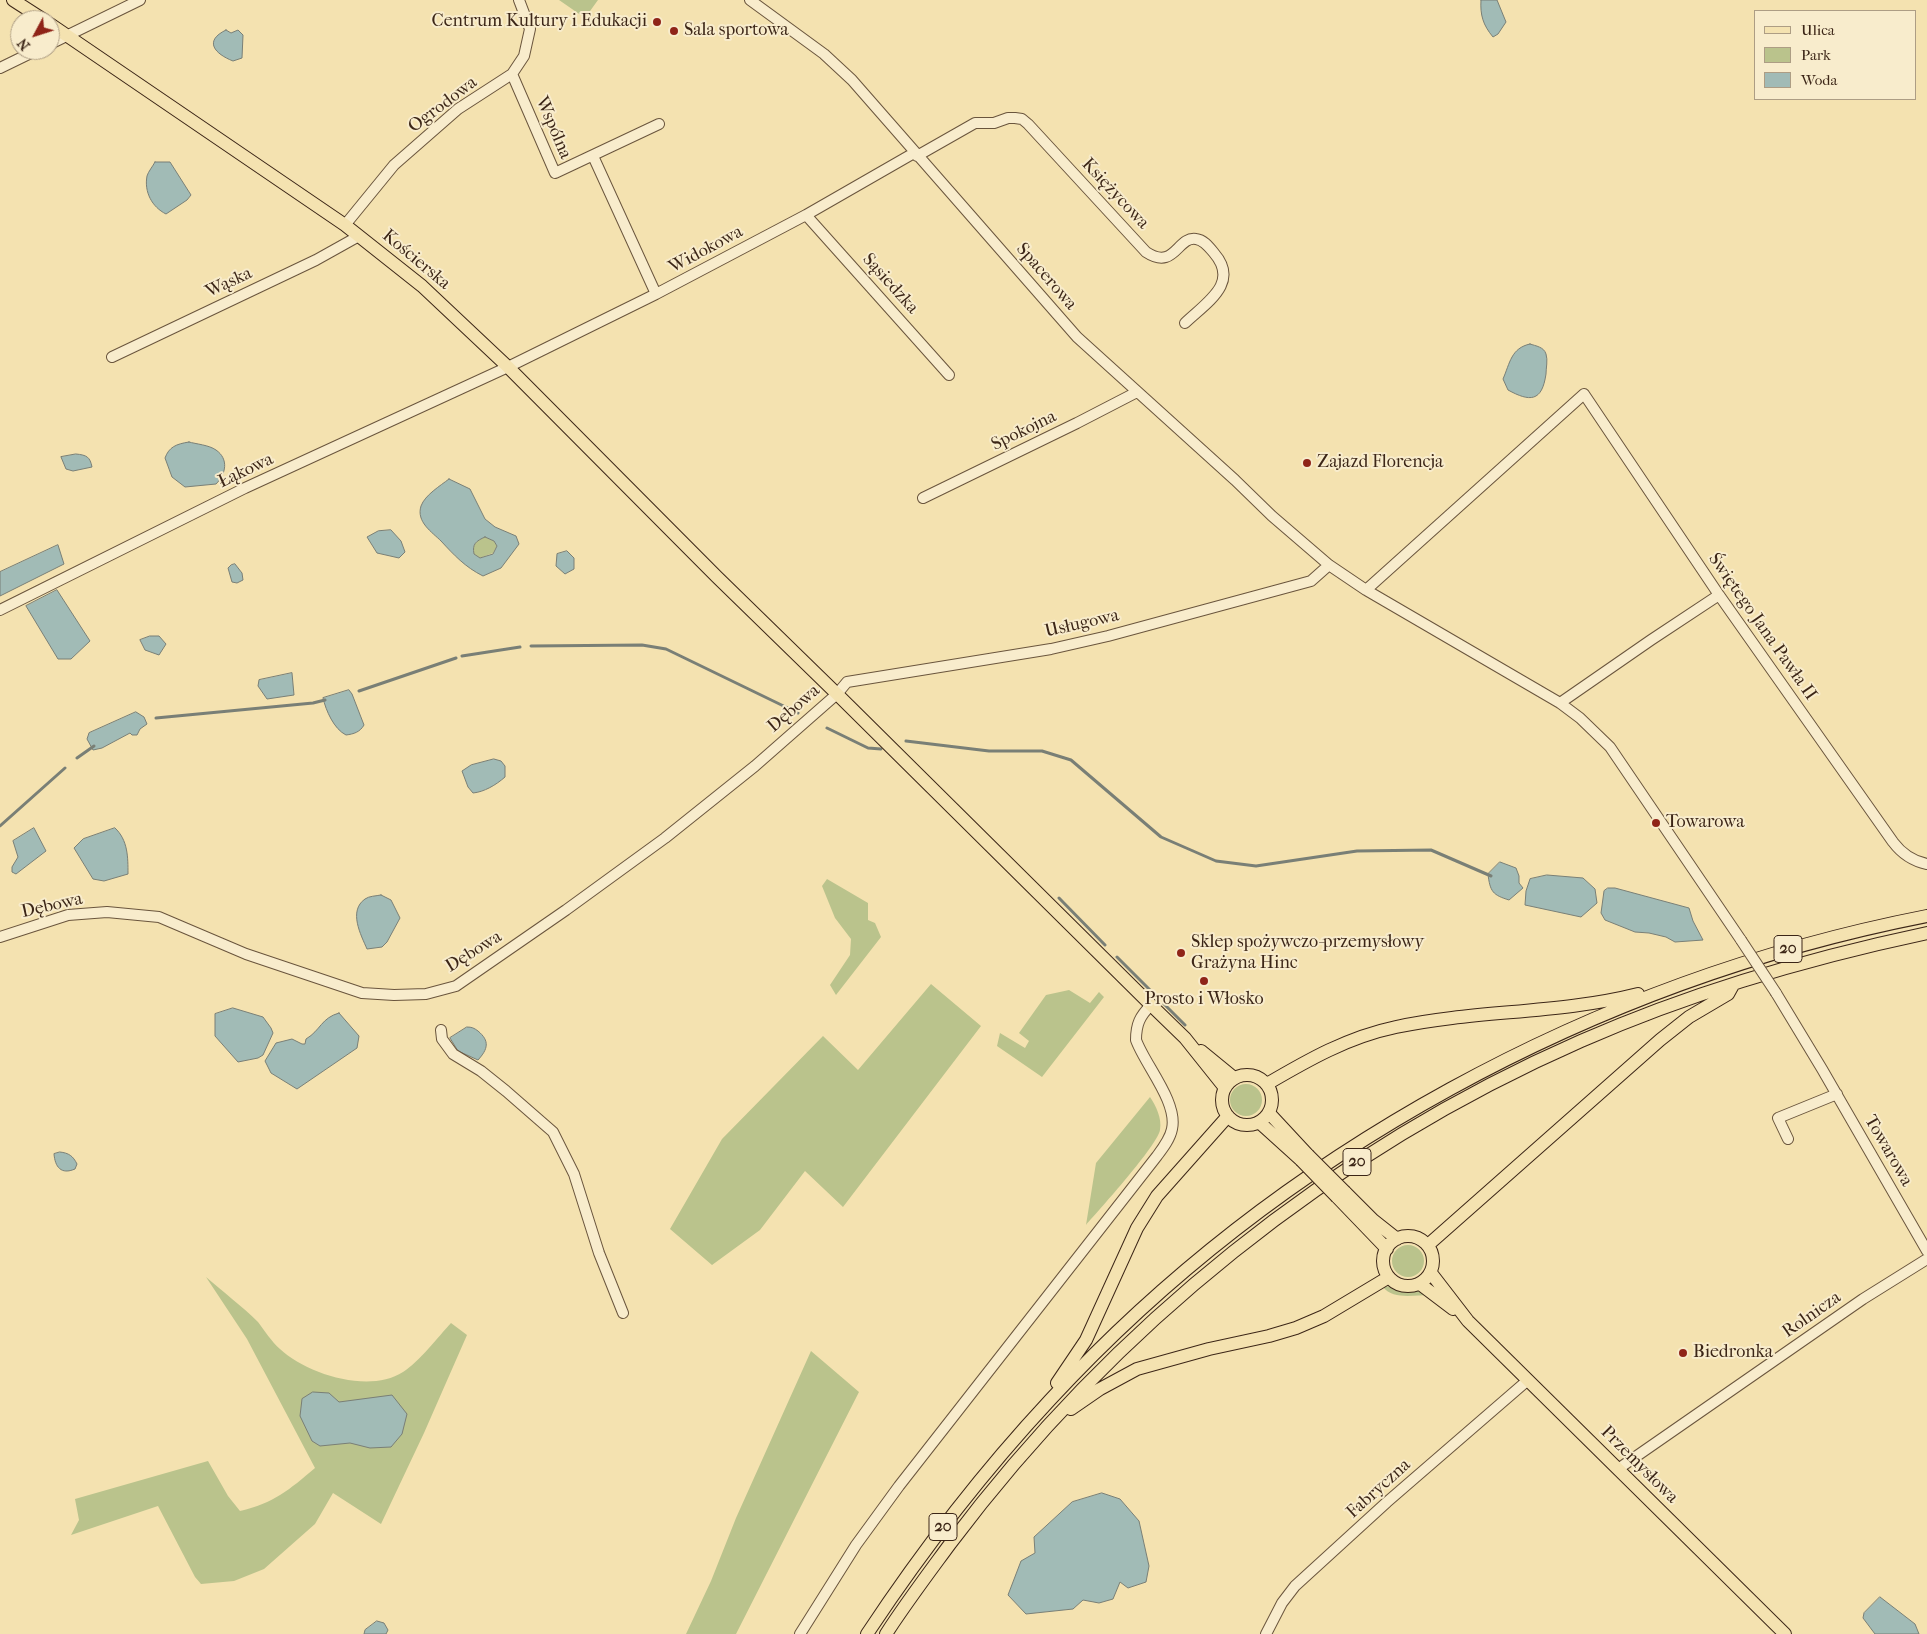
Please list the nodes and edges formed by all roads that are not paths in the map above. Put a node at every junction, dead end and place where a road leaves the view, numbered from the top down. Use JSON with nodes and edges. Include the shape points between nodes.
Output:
{"nodes":[{"id":1,"x":13,"y":0,"type":"edge"},
{"id":2,"x":140,"y":0,"type":"edge"},
{"id":3,"x":519,"y":0,"type":"edge"},
{"id":4,"x":750,"y":0,"type":"edge"},
{"id":5,"x":28,"y":10,"type":"edge"},
{"id":6,"x":60,"y":31,"type":"edge"},
{"id":7,"x":66,"y":35,"type":"junction"},
{"id":8,"x":60,"y":38,"type":"edge"},
{"id":9,"x":16,"y":60,"type":"edge"},
{"id":10,"x":0,"y":68,"type":"edge"},
{"id":11,"x":512,"y":74,"type":"junction"},
{"id":12,"x":659,"y":124,"type":"dead end"},
{"id":13,"x":916,"y":154,"type":"junction"},
{"id":14,"x":593,"y":156,"type":"junction"},
{"id":15,"x":806,"y":215,"type":"junction"},
{"id":16,"x":345,"y":225,"type":"junction"},
{"id":17,"x":359,"y":236,"type":"junction"},
{"id":18,"x":656,"y":294,"type":"junction"},
{"id":19,"x":1186,"y":322,"type":"dead end"},
{"id":20,"x":112,"y":357,"type":"dead end"},
{"id":21,"x":508,"y":367,"type":"junction"},
{"id":22,"x":949,"y":375,"type":"dead end"},
{"id":23,"x":1137,"y":392,"type":"junction"},
{"id":24,"x":923,"y":498,"type":"dead end"},
{"id":25,"x":1329,"y":565,"type":"junction"},
{"id":26,"x":1366,"y":590,"type":"junction"},
{"id":27,"x":1719,"y":596,"type":"junction"},
{"id":28,"x":0,"y":610,"type":"edge"},
{"id":29,"x":837,"y":694,"type":"junction"},
{"id":30,"x":1560,"y":703,"type":"junction"},
{"id":31,"x":1927,"y":864,"type":"edge"},
{"id":32,"x":1927,"y":916,"type":"edge"},
{"id":33,"x":1927,"y":933,"type":"edge"},
{"id":34,"x":0,"y":936,"type":"edge"},
{"id":35,"x":1734,"y":984,"type":"junction"},
{"id":36,"x":1655,"y":994,"type":"junction"},
{"id":37,"x":1151,"y":1005,"type":"junction"},
{"id":38,"x":441,"y":1030,"type":"dead end"},
{"id":39,"x":1184,"y":1038,"type":"junction"},
{"id":40,"x":1234,"y":1078,"type":"junction"},
{"id":41,"x":1267,"y":1084,"type":"junction"},
{"id":42,"x":1225,"y":1088,"type":"junction"},
{"id":43,"x":1837,"y":1094,"type":"junction"},
{"id":44,"x":1269,"y":1113,"type":"junction"},
{"id":45,"x":1228,"y":1116,"type":"junction"},
{"id":46,"x":1259,"y":1122,"type":"junction"},
{"id":47,"x":1788,"y":1139,"type":"dead end"},
{"id":48,"x":1304,"y":1158,"type":"junction"},
{"id":49,"x":1341,"y":1194,"type":"junction"},
{"id":50,"x":1397,"y":1239,"type":"junction"},
{"id":51,"x":1428,"y":1245,"type":"junction"},
{"id":52,"x":1387,"y":1249,"type":"junction"},
{"id":53,"x":1927,"y":1251,"type":"edge"},
{"id":54,"x":1927,"y":1259,"type":"edge"},
{"id":55,"x":1431,"y":1273,"type":"junction"},
{"id":56,"x":1389,"y":1277,"type":"junction"},
{"id":57,"x":1420,"y":1284,"type":"junction"},
{"id":58,"x":623,"y":1313,"type":"dead end"},
{"id":59,"x":1468,"y":1321,"type":"junction"},
{"id":60,"x":1528,"y":1380,"type":"junction"},
{"id":61,"x":1026,"y":1426,"type":"junction"},
{"id":62,"x":1041,"y":1434,"type":"junction"},
{"id":63,"x":1618,"y":1469,"type":"junction"},
{"id":64,"x":800,"y":1634,"type":"edge"},
{"id":65,"x":867,"y":1634,"type":"edge"},
{"id":66,"x":886,"y":1634,"type":"edge"},
{"id":67,"x":1266,"y":1634,"type":"edge"},
{"id":68,"x":1785,"y":1634,"type":"edge"}],
"edges":[{"from":1,"to":5,"type":"main road"},
{"from":2,"to":7,"type":"street"},
{"from":3,"to":11,"type":"street","name":"Ogrodowa","via":[[530,29],[524,56]]},
{"from":4,"to":13,"type":"street","name":"Spacerowa","via":[[824,54],[852,80]]},
{"from":6,"to":7,"type":"main road","name":"Kościerska"},
{"from":7,"to":8,"type":"street"},
{"from":7,"to":16,"type":"main road","name":"Kościerska"},
{"from":9,"to":10,"type":"street"},
{"from":11,"to":14,"type":"street","name":"Wspólna","via":[[555,173]]},
{"from":11,"to":16,"type":"street","name":"Ogrodowa","via":[[458,109],[394,164]]},
{"from":12,"to":14,"type":"street","name":"Wspólna"},
{"from":13,"to":15,"type":"street","name":"Widokowa"},
{"from":13,"to":19,"type":"street","name":"Księżycowa","via":[[975,123],[1022,119],[1146,252],[1166,257],[1195,238],[1222,262],[1221,288]]},
{"from":13,"to":23,"type":"street","name":"Spacerowa","via":[[1077,337]]},
{"from":14,"to":18,"type":"street"},
{"from":15,"to":18,"type":"street","name":"Widokowa"},
{"from":15,"to":22,"type":"street","name":"Sąsiedzka"},
{"from":16,"to":17,"type":"main road","name":"Kościerska"},
{"from":17,"to":20,"type":"street","name":"Wąska","via":[[316,260]]},
{"from":17,"to":21,"type":"main road","name":"Kościerska","via":[[422,286]]},
{"from":18,"to":21,"type":"street","name":"Widokowa"},
{"from":21,"to":28,"type":"street","name":"Łąkowa","via":[[245,488]]},
{"from":21,"to":29,"type":"main road","name":"Kościerska"},
{"from":23,"to":24,"type":"street","name":"Spokojna"},
{"from":23,"to":25,"type":"street","name":"Spacerowa"},
{"from":25,"to":26,"type":"street","name":"Towarowa"},
{"from":25,"to":29,"type":"street","name":"Usługowa","via":[[1311,581],[1108,636],[847,682]]},
{"from":26,"to":27,"type":"street","name":"Świętego Jana Pawła II","via":[[1584,394]]},
{"from":26,"to":30,"type":"street","name":"Towarowa"},
{"from":27,"to":30,"type":"street"},
{"from":27,"to":31,"type":"street","name":"Świętego Jana Pawła II","via":[[1898,849],[1913,860]]},
{"from":29,"to":34,"type":"street","name":"Dębowa","via":[[741,778],[665,838],[456,986],[426,994],[362,993],[246,954],[159,917],[107,912],[68,916]]},
{"from":29,"to":37,"type":"main road","name":"Kościerska"},
{"from":30,"to":43,"type":"street","name":"Towarowa","bridge":true,"via":[[1610,747],[1776,993]]},
{"from":32,"to":36,"type":"main road","number":"20","via":[[1764,956]]},
{"from":33,"to":35,"type":"main road","number":"20","via":[[1810,960]]},
{"from":35,"to":51,"type":"main road","via":[[1728,994],[1689,1017],[1660,1040]]},
{"from":35,"to":62,"type":"main road","number":"20","via":[[1630,1020],[1572,1045],[1467,1097],[1360,1161],[1284,1213],[1209,1272],[1153,1320]]},
{"from":36,"to":41,"type":"main road","via":[[1641,993],[1595,1003],[1396,1027],[1323,1052]]},
{"from":36,"to":61,"type":"main road","number":"20","via":[[1518,1053],[1460,1083],[1322,1168],[1237,1228],[1170,1284],[1079,1370]]},
{"from":37,"to":39,"type":"main road"},
{"from":37,"to":64,"type":"street","via":[[1140,1018],[1136,1040],[1170,1109],[1172,1129],[1168,1140],[899,1486],[856,1545]]},
{"from":38,"to":58,"type":"street","via":[[442,1039],[453,1054],[481,1071],[553,1132],[574,1174],[599,1253]]},
{"from":39,"to":40,"type":"main road"},
{"from":39,"to":42,"type":"main road"},
{"from":40,"to":41,"type":"main road","via":[[1248,1074]]},
{"from":40,"to":42,"type":"main road"},
{"from":41,"to":44,"type":"main road","via":[[1273,1098]]},
{"from":42,"to":45,"type":"main road","via":[[1222,1102]]},
{"from":43,"to":47,"type":"street","via":[[1778,1118]]},
{"from":43,"to":53,"type":"street","name":"Towarowa"},
{"from":44,"to":46,"type":"main road"},
{"from":44,"to":48,"type":"main road"},
{"from":45,"to":46,"type":"main road","via":[[1246,1125]]},
{"from":45,"to":61,"type":"main road","via":[[1157,1196],[1137,1228],[1086,1340]]},
{"from":46,"to":48,"type":"main road"},
{"from":48,"to":49,"type":"main road","bridge":true},
{"from":49,"to":50,"type":"main road"},
{"from":49,"to":52,"type":"main road"},
{"from":50,"to":51,"type":"main road","via":[[1410,1236]]},
{"from":50,"to":52,"type":"main road"},
{"from":51,"to":55,"type":"main road","via":[[1433,1256]]},
{"from":52,"to":56,"type":"main road","via":[[1383,1263]]},
{"from":54,"to":63,"type":"street","name":"Rolnicza","via":[[1863,1299]]},
{"from":55,"to":57,"type":"main road"},
{"from":55,"to":59,"type":"main road","name":"Przemysłowa"},
{"from":56,"to":57,"type":"main road","via":[[1400,1285]]},
{"from":56,"to":62,"type":"main road","via":[[1324,1316],[1296,1328],[1137,1369],[1100,1389]]},
{"from":57,"to":59,"type":"main road","name":"Przemysłowa"},
{"from":59,"to":60,"type":"main road","name":"Przemysłowa"},
{"from":60,"to":63,"type":"main road","name":"Przemysłowa"},
{"from":60,"to":67,"type":"street","name":"Fabryczna","via":[[1295,1586]]},
{"from":61,"to":65,"type":"main road","number":"20","via":[[951,1516]]},
{"from":62,"to":66,"type":"main road","number":"20","via":[[979,1506]]},
{"from":63,"to":68,"type":"main road","name":"Przemysłowa"}]}
